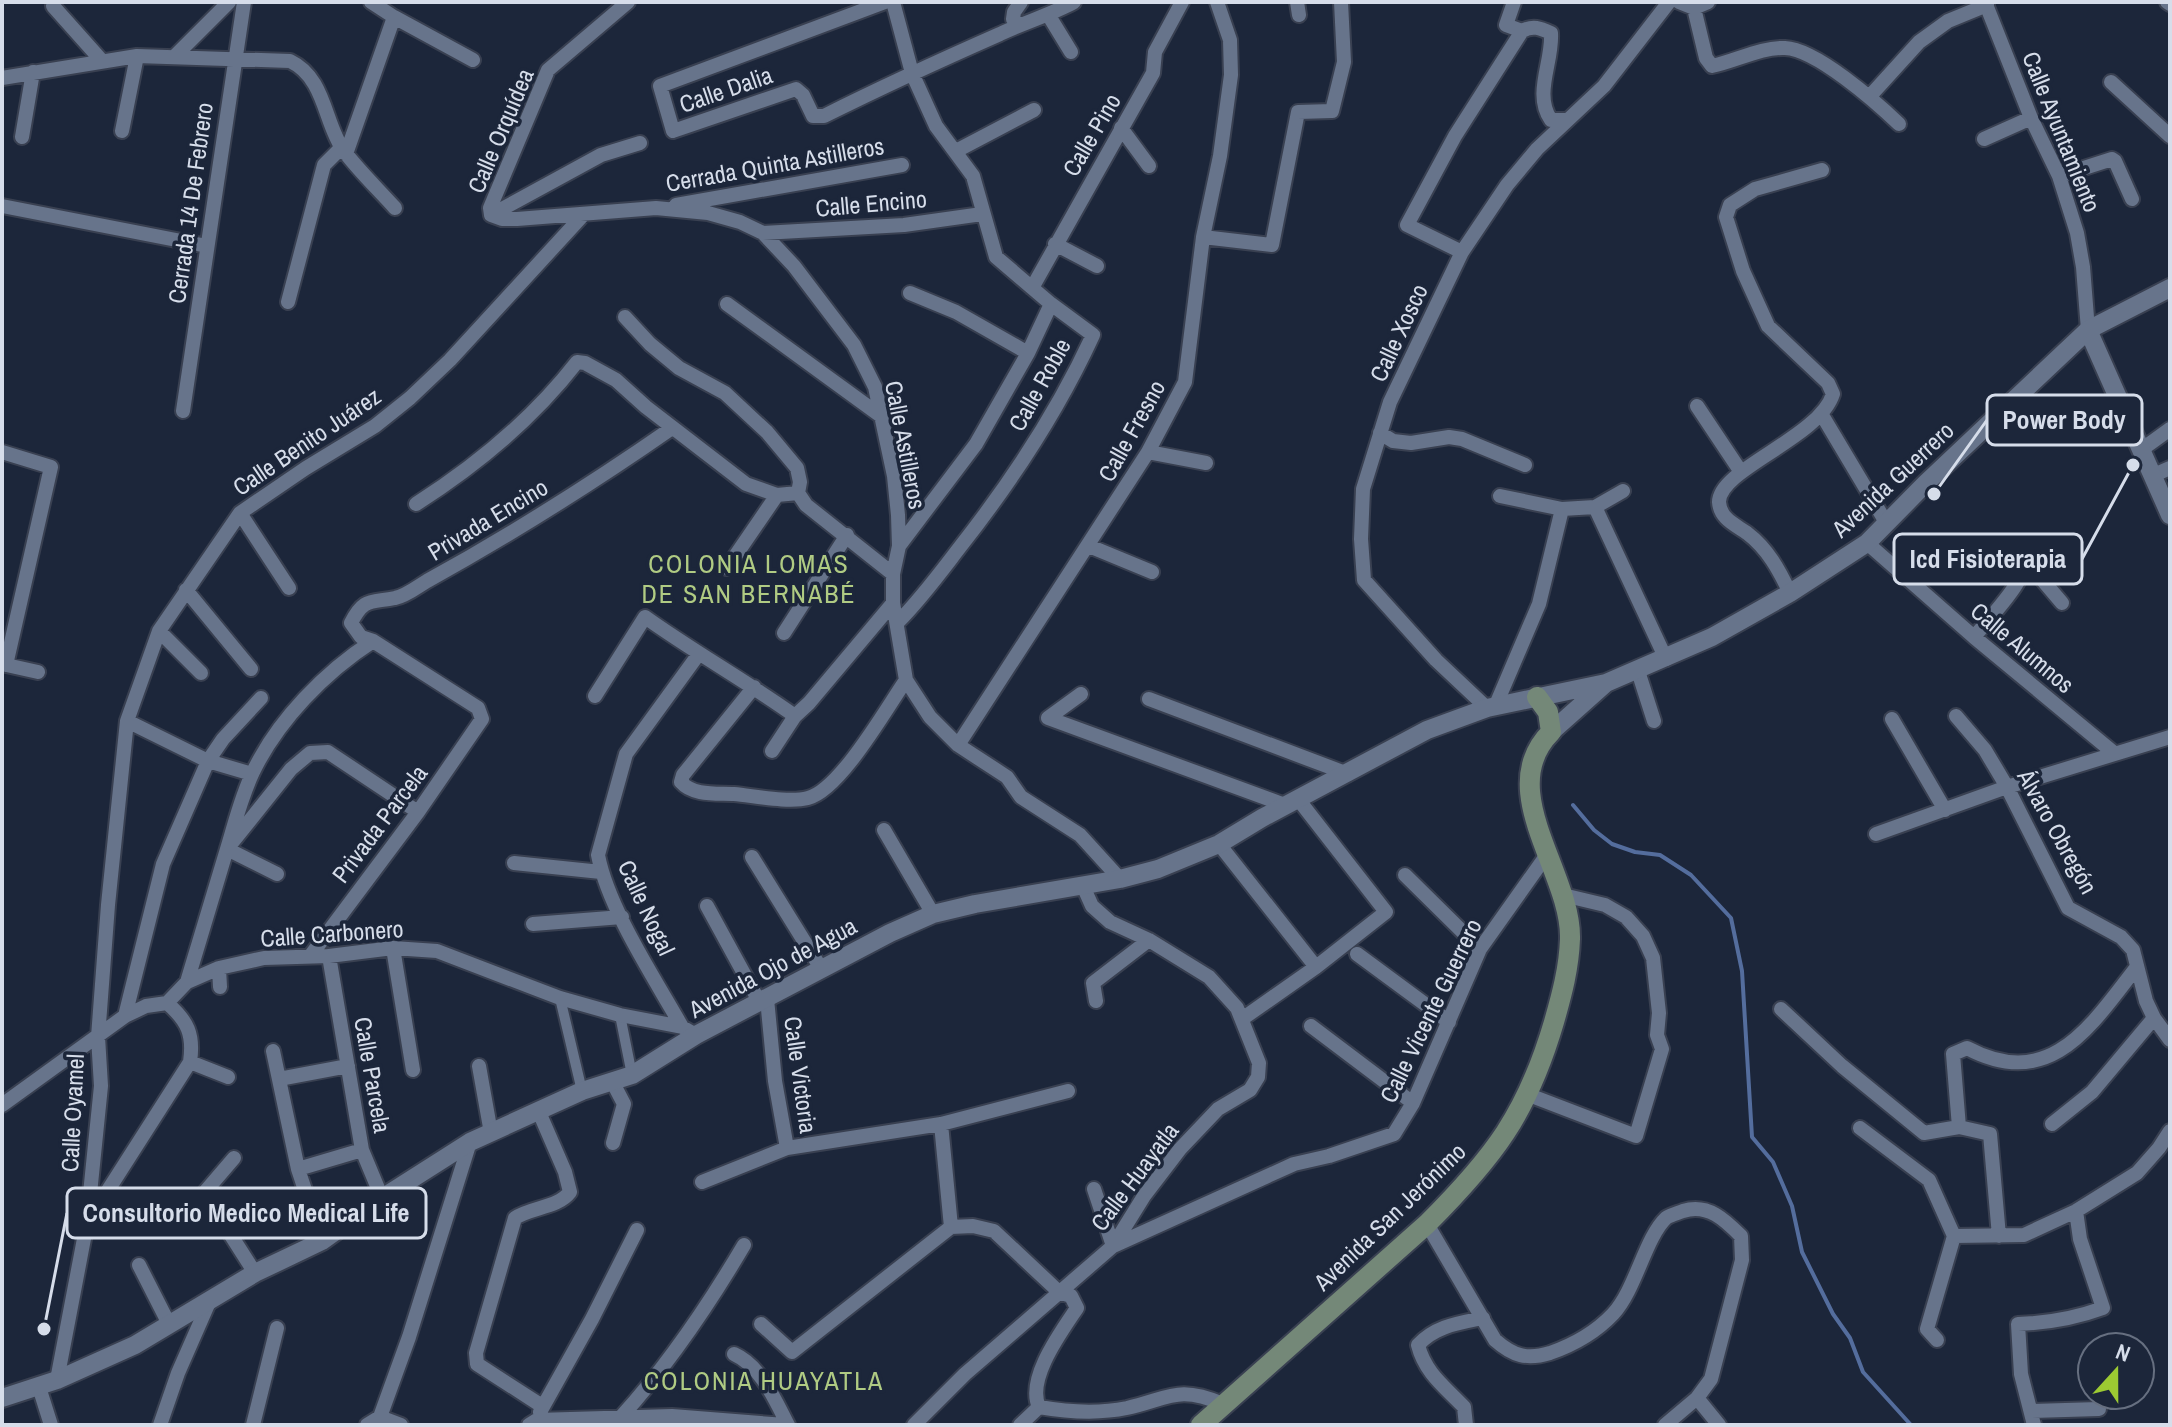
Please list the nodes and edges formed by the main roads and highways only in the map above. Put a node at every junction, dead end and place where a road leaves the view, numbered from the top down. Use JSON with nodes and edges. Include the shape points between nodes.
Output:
{"nodes":[{"id":1,"x":1537,"y":697,"type":"road end"},
{"id":2,"x":1201,"y":1425,"type":"edge"}],
"edges":[{"from":1,"to":2,"type":"main road","name":"Avenida San Jerónimo","via":[[1548,712],[1551,732],[1535,753],[1528,783],[1570,935],[1566,981],[1529,1095],[1489,1158],[1427,1224]]}]}
